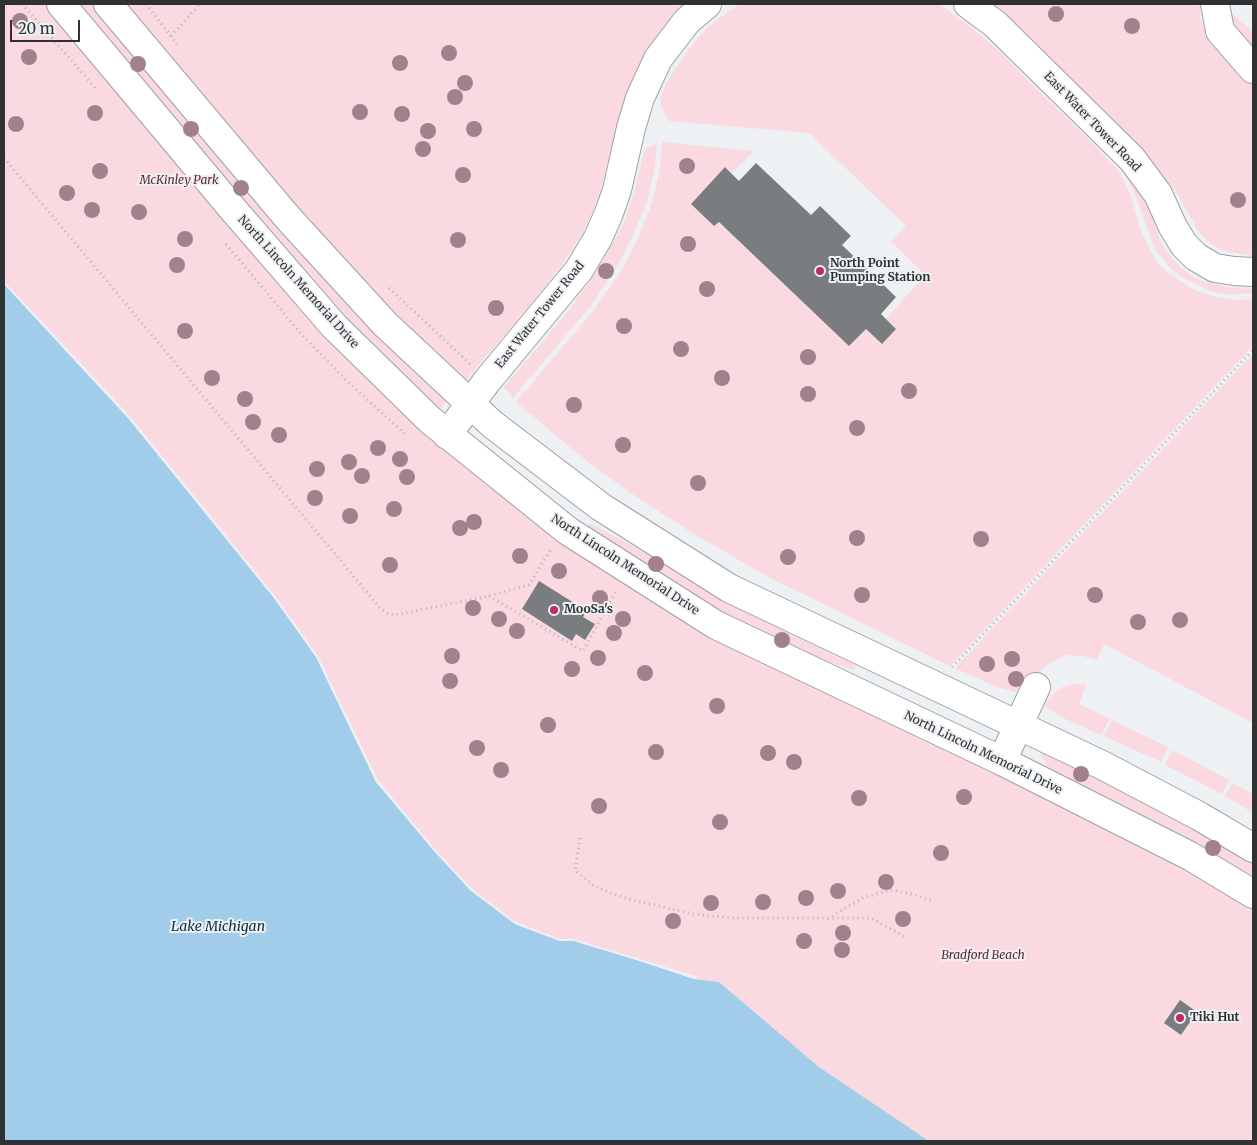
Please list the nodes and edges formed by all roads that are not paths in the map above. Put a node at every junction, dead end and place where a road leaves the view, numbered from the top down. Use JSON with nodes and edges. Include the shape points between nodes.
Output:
{"nodes":[{"id":1,"x":61,"y":4,"type":"edge"},
{"id":2,"x":108,"y":4,"type":"edge"},
{"id":3,"x":708,"y":4,"type":"edge"},
{"id":4,"x":968,"y":4,"type":"edge"},
{"id":5,"x":1214,"y":4,"type":"edge"},
{"id":6,"x":1253,"y":69,"type":"edge"},
{"id":7,"x":1253,"y":272,"type":"edge"},
{"id":8,"x":470,"y":404,"type":"junction"},
{"id":9,"x":448,"y":435,"type":"junction"},
{"id":10,"x":1036,"y":687,"type":"dead end"},
{"id":11,"x":1019,"y":725,"type":"junction"},
{"id":12,"x":1002,"y":761,"type":"junction"},
{"id":13,"x":1253,"y":848,"type":"edge"},
{"id":14,"x":1253,"y":894,"type":"edge"}],
"edges":[{"from":1,"to":9,"type":"main road","name":"North Lincoln Memorial Drive","via":[[334,326]]},
{"from":2,"to":8,"type":"main road","via":[[288,218],[386,324]]},
{"from":3,"to":8,"type":"main road","name":"East Water Tower Road","via":[[687,21],[658,59],[640,98],[617,190],[598,238],[579,270]]},
{"from":4,"to":7,"type":"main road","name":"East Water Tower Road","via":[[994,24],[1132,159],[1158,194],[1184,245],[1196,257],[1215,268]]},
{"from":5,"to":6,"type":"main road","via":[[1220,31]]},
{"from":8,"to":9,"type":"main road","name":"East Water Tower Road"},
{"from":8,"to":11,"type":"main road","via":[[602,508],[729,588]]},
{"from":9,"to":12,"type":"main road","name":"North Lincoln Memorial Drive","via":[[568,531],[716,625]]},
{"from":10,"to":11,"type":"main road"},
{"from":11,"to":12,"type":"main road"},
{"from":11,"to":13,"type":"main road","via":[[1102,765]]},
{"from":12,"to":14,"type":"main road","name":"North Lincoln Memorial Drive","via":[[1190,856]]}]}
